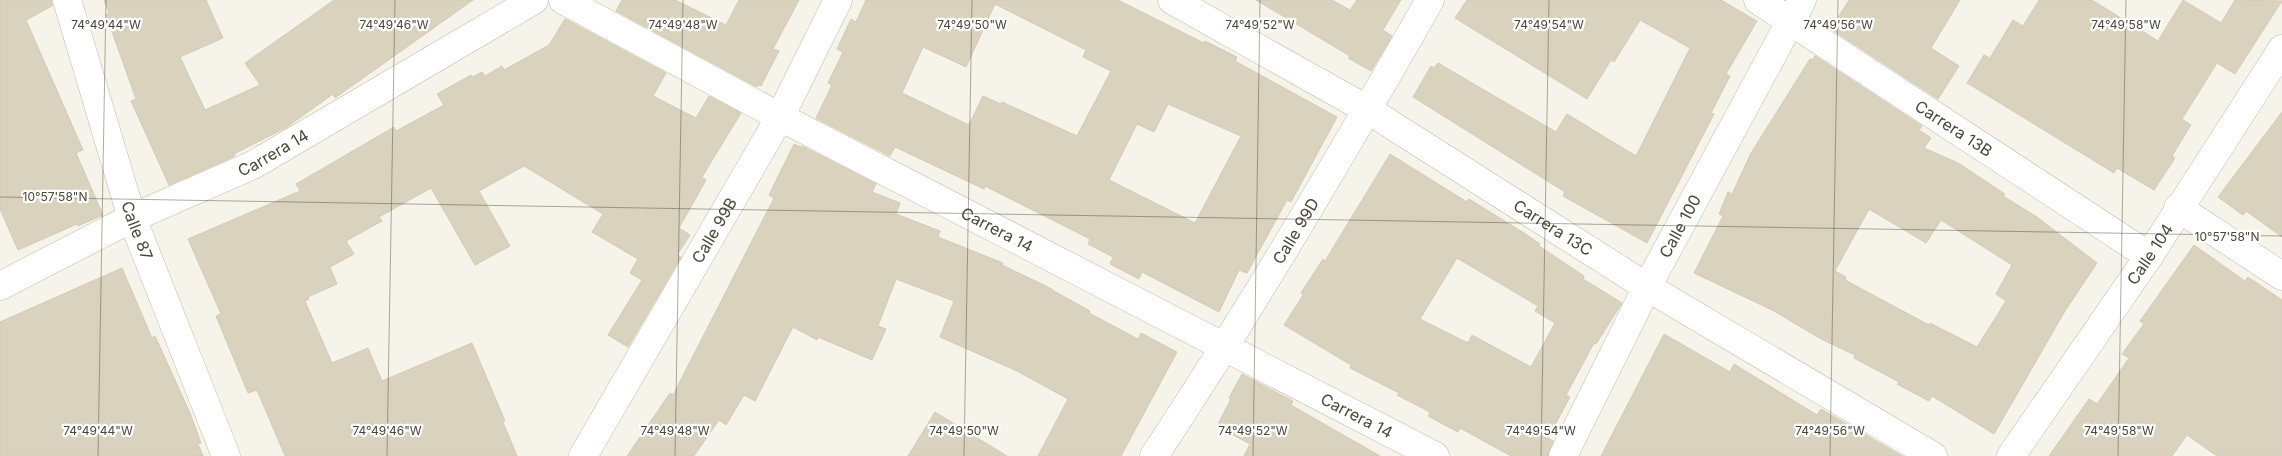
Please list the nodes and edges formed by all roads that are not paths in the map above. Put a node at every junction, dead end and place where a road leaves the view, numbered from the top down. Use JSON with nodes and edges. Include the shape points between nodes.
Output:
{"nodes":[{"id":1,"x":66,"y":0,"type":"edge"},
{"id":2,"x":534,"y":0,"type":"edge"},
{"id":3,"x":562,"y":0,"type":"edge"},
{"id":4,"x":838,"y":0,"type":"edge"},
{"id":5,"x":1172,"y":0,"type":"edge"},
{"id":6,"x":1430,"y":0,"type":"edge"},
{"id":7,"x":1758,"y":0,"type":"edge"},
{"id":8,"x":1795,"y":10,"type":"edge"},
{"id":9,"x":2282,"y":49,"type":"edge"},
{"id":10,"x":1368,"y":110,"type":"junction"},
{"id":11,"x":780,"y":117,"type":"junction"},
{"id":12,"x":2178,"y":208,"type":"junction"},
{"id":13,"x":132,"y":218,"type":"junction"},
{"id":14,"x":2148,"y":256,"type":"junction"},
{"id":15,"x":2282,"y":276,"type":"edge"},
{"id":16,"x":0,"y":286,"type":"edge"},
{"id":17,"x":1647,"y":287,"type":"junction"},
{"id":18,"x":1226,"y":347,"type":"junction"},
{"id":19,"x":226,"y":456,"type":"edge"},
{"id":20,"x":583,"y":456,"type":"edge"},
{"id":21,"x":1154,"y":456,"type":"edge"},
{"id":22,"x":1435,"y":456,"type":"edge"},
{"id":23,"x":1563,"y":456,"type":"edge"},
{"id":24,"x":1933,"y":456,"type":"edge"},
{"id":25,"x":2011,"y":456,"type":"edge"}],
"edges":[{"from":1,"to":13,"type":"street","name":"Calle 87"},
{"from":2,"to":13,"type":"street","name":"Carrera 14","via":[[253,165]]},
{"from":3,"to":11,"type":"street","name":"Carrera 14"},
{"from":4,"to":11,"type":"street","name":"Calle 99B"},
{"from":5,"to":10,"type":"street","name":"Carrera 13C"},
{"from":6,"to":10,"type":"street","name":"Calle 99D"},
{"from":7,"to":8,"type":"street","name":"Carrera 13B"},
{"from":8,"to":14,"type":"street","name":"Carrera 13B"},
{"from":8,"to":17,"type":"street","name":"Calle 100"},
{"from":9,"to":12,"type":"street","name":"Calle 104"},
{"from":10,"to":17,"type":"street","name":"Carrera 13C"},
{"from":10,"to":18,"type":"street","name":"Calle 99D"},
{"from":11,"to":18,"type":"street","name":"Carrera 14"},
{"from":11,"to":20,"type":"street","name":"Calle 99B"},
{"from":12,"to":14,"type":"street","name":"Calle 104"},
{"from":12,"to":15,"type":"street"},
{"from":13,"to":16,"type":"street","name":"Carrera 14"},
{"from":13,"to":19,"type":"street","name":"Calle 87"},
{"from":14,"to":25,"type":"street","name":"Calle 104"},
{"from":17,"to":23,"type":"street","name":"Calle 100"},
{"from":17,"to":24,"type":"street","name":"Carrera 13C"},
{"from":18,"to":21,"type":"street","name":"Calle 99D"},
{"from":18,"to":22,"type":"street","name":"Carrera 14"}]}
